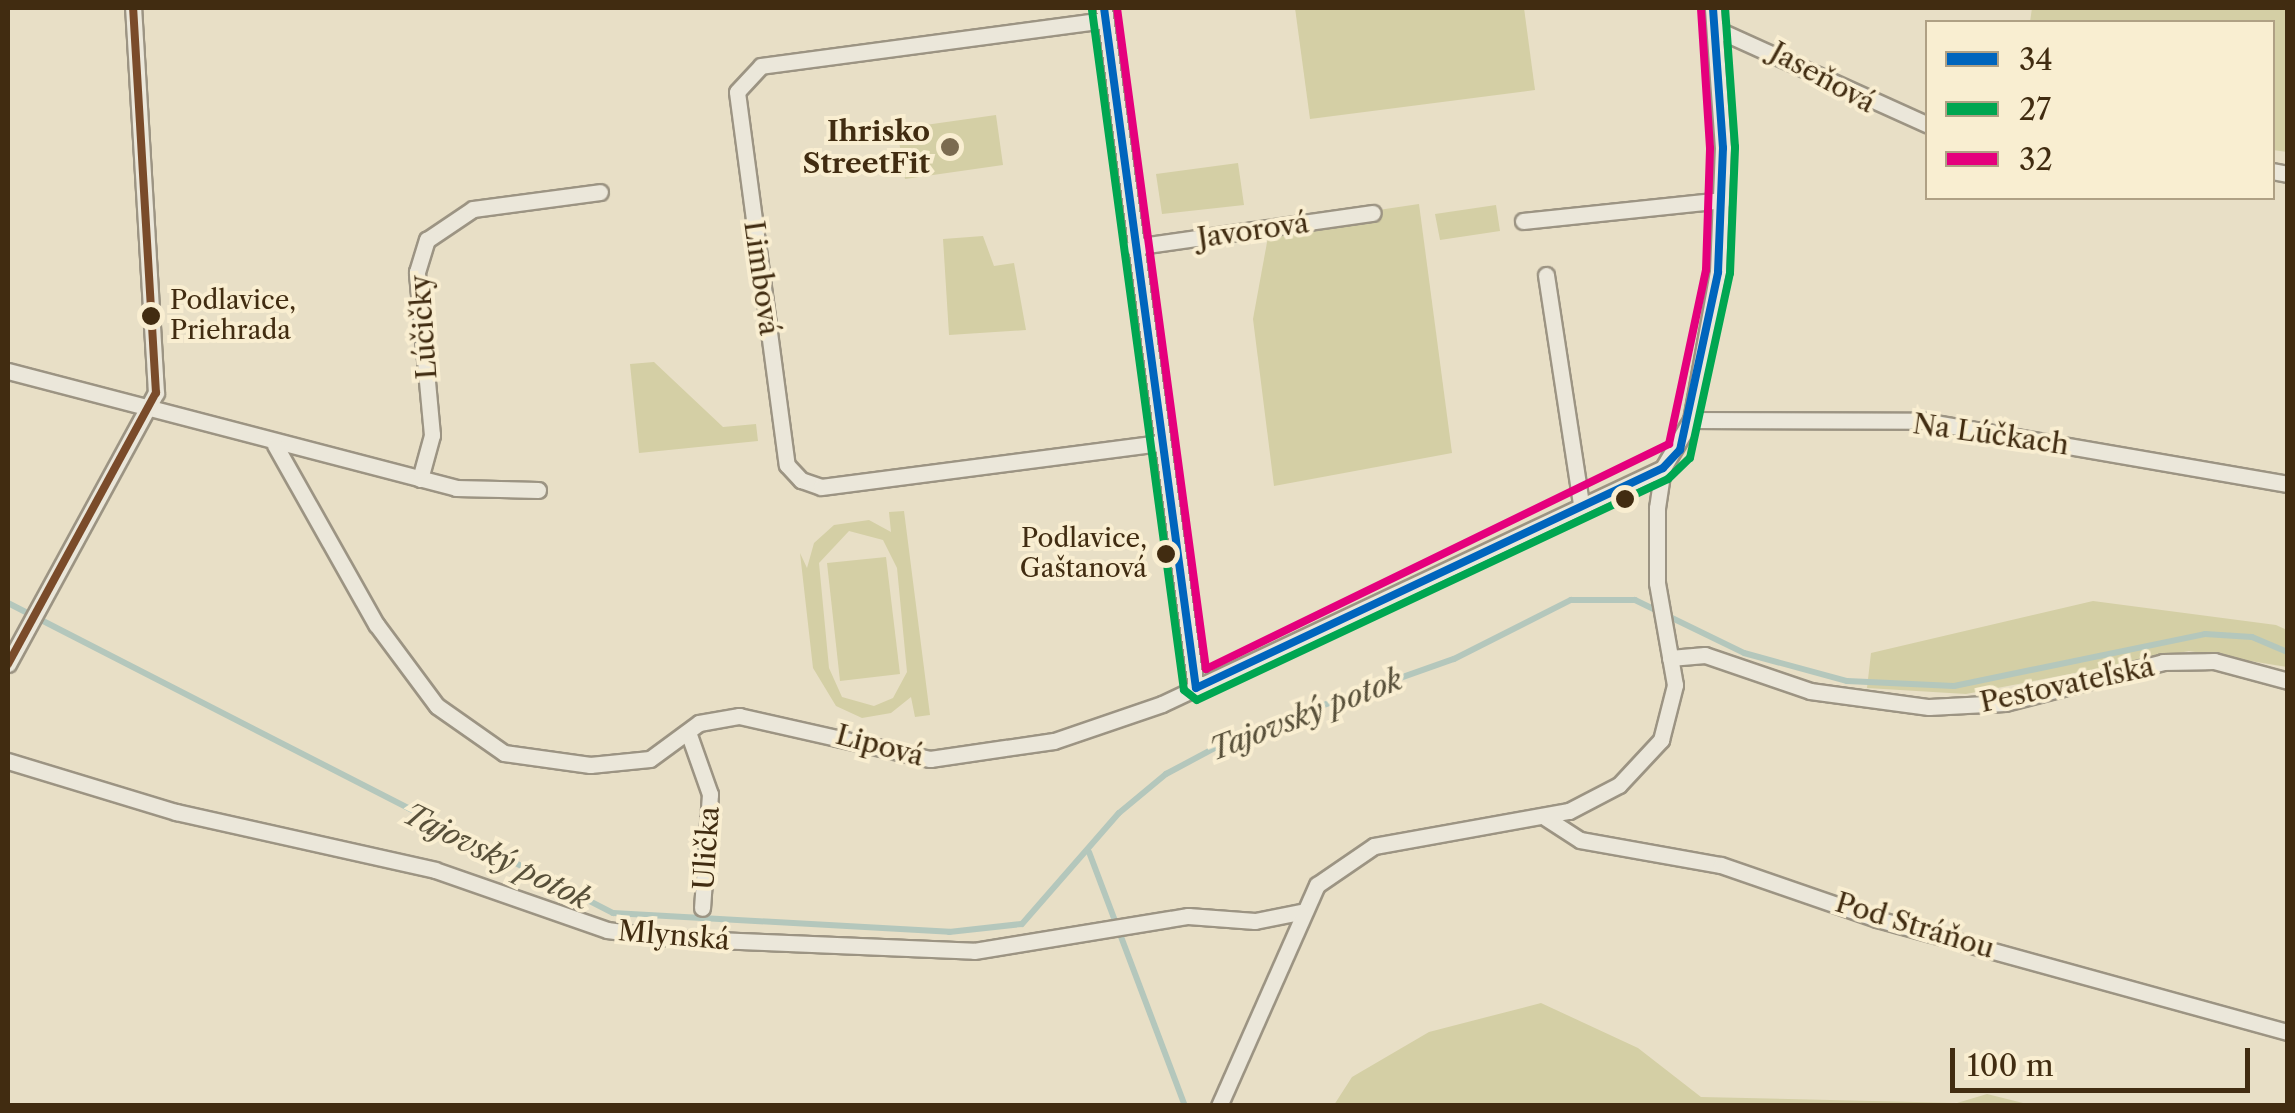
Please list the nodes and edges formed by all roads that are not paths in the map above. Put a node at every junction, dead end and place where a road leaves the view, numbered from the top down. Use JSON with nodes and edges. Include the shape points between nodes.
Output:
{"nodes":[{"id":1,"x":132,"y":8,"type":"edge"},
{"id":2,"x":1714,"y":8,"type":"edge"},
{"id":3,"x":1104,"y":14,"type":"edge"},
{"id":4,"x":1718,"y":30,"type":"junction"},
{"id":5,"x":1925,"y":124,"type":"edge"},
{"id":6,"x":600,"y":192,"type":"dead end"},
{"id":7,"x":1722,"y":200,"type":"junction"},
{"id":8,"x":1373,"y":213,"type":"dead end"},
{"id":9,"x":1523,"y":221,"type":"dead end"},
{"id":10,"x":1134,"y":247,"type":"junction"},
{"id":11,"x":1546,"y":275,"type":"dead end"},
{"id":12,"x":8,"y":371,"type":"edge"},
{"id":13,"x":150,"y":412,"type":"junction"},
{"id":14,"x":1691,"y":420,"type":"junction"},
{"id":15,"x":1160,"y":442,"type":"junction"},
{"id":16,"x":274,"y":445,"type":"junction"},
{"id":17,"x":1663,"y":468,"type":"junction"},
{"id":18,"x":420,"y":480,"type":"junction"},
{"id":19,"x":2288,"y":484,"type":"edge"},
{"id":20,"x":538,"y":490,"type":"dead end"},
{"id":21,"x":1581,"y":505,"type":"junction"},
{"id":22,"x":1670,"y":658,"type":"junction"},
{"id":23,"x":8,"y":664,"type":"edge"},
{"id":24,"x":2288,"y":681,"type":"edge"},
{"id":25,"x":1196,"y":688,"type":"junction"},
{"id":26,"x":688,"y":732,"type":"junction"},
{"id":27,"x":8,"y":761,"type":"edge"},
{"id":28,"x":1546,"y":818,"type":"junction"},
{"id":29,"x":702,"y":908,"type":"dead end"},
{"id":30,"x":1300,"y":912,"type":"junction"},
{"id":31,"x":2288,"y":1032,"type":"edge"},
{"id":32,"x":1219,"y":1106,"type":"edge"}],
"edges":[{"from":1,"to":13,"type":"street"},
{"from":2,"to":4,"type":"street"},
{"from":3,"to":10,"type":"street"},
{"from":3,"to":15,"type":"street","name":"Limbová","via":[[761,66],[744,75],[739,112],[787,466],[800,480],[821,488]]},
{"from":4,"to":5,"type":"street","name":"Jaseňová"},
{"from":4,"to":7,"type":"street"},
{"from":6,"to":18,"type":"street","name":"Lúčičky","via":[[472,209],[427,240],[417,272],[432,435]]},
{"from":7,"to":9,"type":"street"},
{"from":7,"to":14,"type":"street"},
{"from":8,"to":10,"type":"street","name":"Javorová"},
{"from":10,"to":15,"type":"street"},
{"from":11,"to":21,"type":"street"},
{"from":12,"to":13,"type":"street"},
{"from":13,"to":16,"type":"street"},
{"from":13,"to":23,"type":"street"},
{"from":14,"to":17,"type":"street"},
{"from":14,"to":19,"type":"street","name":"Na Lúčkach","via":[[1922,421]]},
{"from":15,"to":25,"type":"street"},
{"from":16,"to":18,"type":"street"},
{"from":16,"to":26,"type":"street","name":"Lipová","via":[[398,659],[470,734],[504,753],[590,765],[650,759]]},
{"from":17,"to":21,"type":"street","name":"Lipová"},
{"from":17,"to":22,"type":"street","via":[[1657,582]]},
{"from":18,"to":20,"type":"street","via":[[474,491]]},
{"from":21,"to":25,"type":"street","name":"Lipová"},
{"from":22,"to":24,"type":"street","name":"Pestovateľská","via":[[1705,655],[1810,691],[1929,707],[2005,702],[2163,662],[2214,661]]},
{"from":22,"to":28,"type":"street","via":[[1670,719],[1646,763]]},
{"from":25,"to":26,"type":"street","name":"Lipová","via":[[1106,726],[956,760],[770,719],[716,718]]},
{"from":26,"to":29,"type":"street","name":"Ulička","via":[[710,794]]},
{"from":27,"to":30,"type":"street","name":"Mlynská","via":[[176,812],[435,870],[607,930],[974,951],[1113,928]]},
{"from":28,"to":30,"type":"street","via":[[1374,846],[1317,885]]},
{"from":28,"to":31,"type":"street","name":"Pod Stráňou","via":[[1580,840],[1721,865],[1877,918]]},
{"from":30,"to":32,"type":"street"}]}
